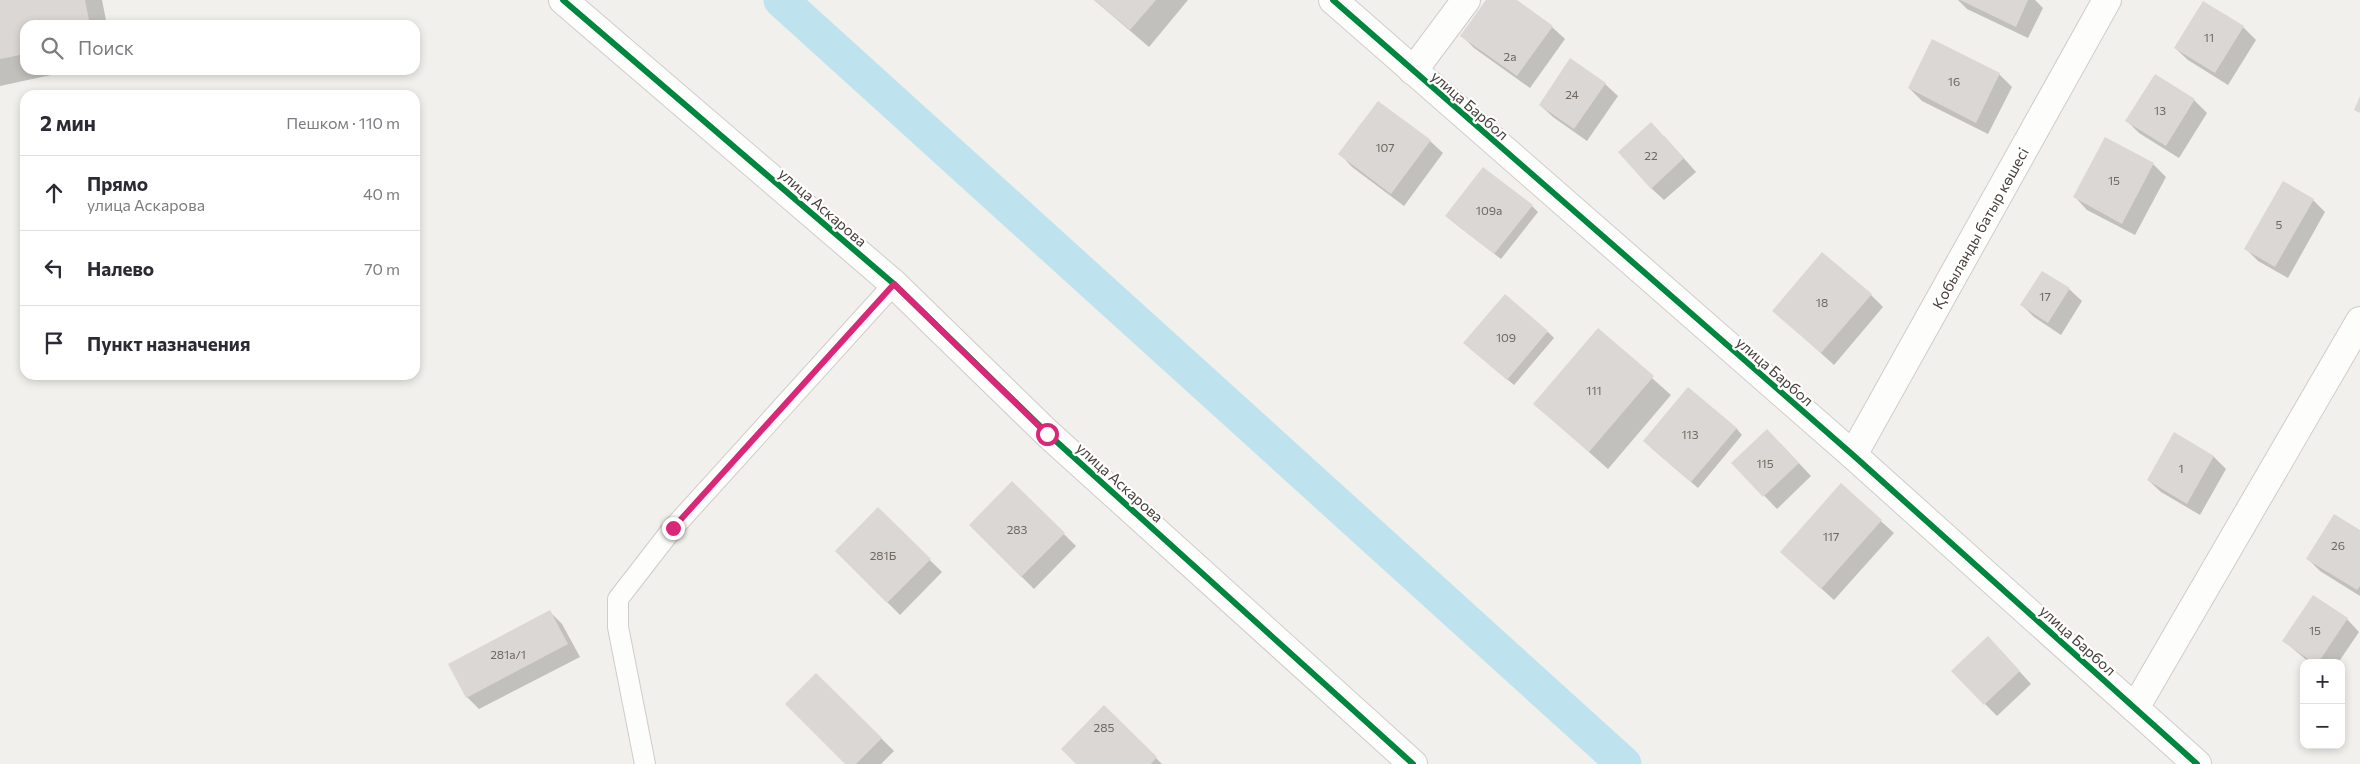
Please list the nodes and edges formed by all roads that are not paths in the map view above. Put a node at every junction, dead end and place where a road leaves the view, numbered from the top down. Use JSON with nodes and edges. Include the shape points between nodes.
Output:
{"nodes":[{"id":1,"x":563,"y":0,"type":"edge"},
{"id":2,"x":1333,"y":0,"type":"edge"},
{"id":3,"x":1466,"y":0,"type":"edge"},
{"id":4,"x":2107,"y":0,"type":"edge"},
{"id":5,"x":1413,"y":71,"type":"junction"},
{"id":6,"x":894,"y":284,"type":"junction"},
{"id":7,"x":2360,"y":321,"type":"edge"},
{"id":8,"x":1853,"y":455,"type":"junction"},
{"id":9,"x":2135,"y":708,"type":"junction"},
{"id":10,"x":645,"y":764,"type":"edge"},
{"id":11,"x":1413,"y":764,"type":"edge"},
{"id":12,"x":2197,"y":764,"type":"edge"}],
"edges":[{"from":1,"to":6,"type":"street","name":"улица Аскарова"},
{"from":2,"to":5,"type":"street","name":"улица Барбол"},
{"from":3,"to":5,"type":"street"},
{"from":4,"to":8,"type":"street","name":"Қобыланды батыр көшесі"},
{"from":5,"to":8,"type":"street","name":"улица Барбол"},
{"from":6,"to":10,"type":"lane","via":[[673,528],[618,599],[618,627]]},
{"from":6,"to":11,"type":"street","name":"улица Аскарова","via":[[1047,434]]},
{"from":7,"to":9,"type":"street"},
{"from":8,"to":9,"type":"street","name":"улица Барбол"},
{"from":9,"to":12,"type":"street","name":"улица Барбол"}]}
